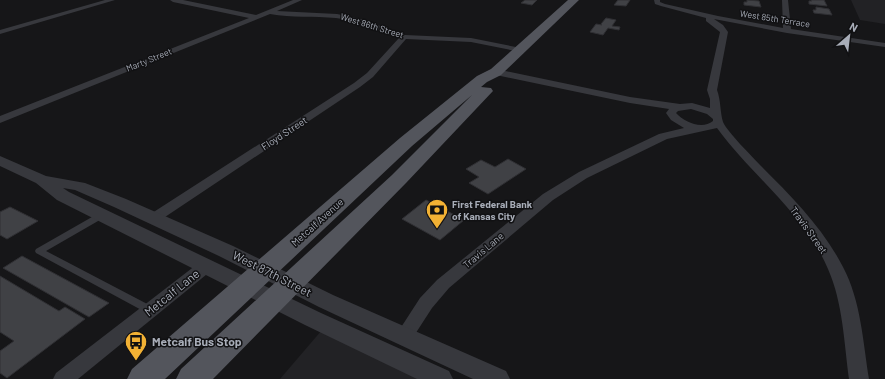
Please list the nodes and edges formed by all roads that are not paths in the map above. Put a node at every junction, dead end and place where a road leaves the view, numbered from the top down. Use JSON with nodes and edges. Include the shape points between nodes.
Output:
{"nodes":[{"id":1,"x":112,"y":0,"type":"edge"},
{"id":2,"x":173,"y":0,"type":"edge"},
{"id":3,"x":299,"y":0,"type":"edge"},
{"id":4,"x":574,"y":0,"type":"edge"},
{"id":5,"x":785,"y":0,"type":"edge"},
{"id":6,"x":660,"y":3,"type":"edge"},
{"id":7,"x":271,"y":12,"type":"junction"},
{"id":8,"x":704,"y":16,"type":"junction"},
{"id":9,"x":257,"y":17,"type":"junction"},
{"id":10,"x":759,"y":27,"type":"junction"},
{"id":11,"x":730,"y":30,"type":"junction"},
{"id":12,"x":787,"y":31,"type":"junction"},
{"id":13,"x":0,"y":32,"type":"edge"},
{"id":14,"x":404,"y":37,"type":"junction"},
{"id":15,"x":885,"y":45,"type":"edge"},
{"id":16,"x":521,"y":50,"type":"junction"},
{"id":17,"x":496,"y":72,"type":"junction"},
{"id":18,"x":712,"y":90,"type":"junction"},
{"id":19,"x":678,"y":111,"type":"junction"},
{"id":20,"x":717,"y":118,"type":"junction"},
{"id":21,"x":0,"y":120,"type":"edge"},
{"id":22,"x":701,"y":128,"type":"junction"},
{"id":23,"x":663,"y":136,"type":"junction"},
{"id":24,"x":735,"y":145,"type":"junction"},
{"id":25,"x":0,"y":160,"type":"edge"},
{"id":26,"x":42,"y":180,"type":"junction"},
{"id":27,"x":102,"y":215,"type":"junction"},
{"id":28,"x":154,"y":218,"type":"junction"},
{"id":29,"x":206,"y":266,"type":"junction"},
{"id":30,"x":255,"y":278,"type":"junction"},
{"id":31,"x":282,"y":291,"type":"junction"},
{"id":32,"x":151,"y":310,"type":"junction"},
{"id":33,"x":404,"y":337,"type":"junction"},
{"id":34,"x":63,"y":379,"type":"edge"},
{"id":35,"x":143,"y":379,"type":"edge"},
{"id":36,"x":192,"y":379,"type":"edge"},
{"id":37,"x":441,"y":379,"type":"edge"},
{"id":38,"x":498,"y":379,"type":"edge"},
{"id":39,"x":859,"y":379,"type":"edge"}],
"edges":[{"from":1,"to":13,"type":"street"},
{"from":2,"to":9,"type":"street"},
{"from":3,"to":7,"type":"street","name":"Marty Street"},
{"from":4,"to":16,"type":"main road","name":"Metcalf Avenue"},
{"from":5,"to":12,"type":"street"},
{"from":6,"to":8,"type":"street","name":"West 85th Terrace"},
{"from":7,"to":9,"type":"street","name":"Marty Street"},
{"from":7,"to":14,"type":"street","name":"West 86th Street","via":[[337,16]]},
{"from":8,"to":10,"type":"street","name":"West 85th Terrace"},
{"from":8,"to":11,"type":"street","via":[[720,27]]},
{"from":9,"to":21,"type":"street","name":"Marty Street"},
{"from":10,"to":11,"type":"street"},
{"from":10,"to":12,"type":"street","name":"West 85th Terrace"},
{"from":11,"to":18,"type":"street","name":"Travis Street"},
{"from":12,"to":15,"type":"street","name":"West 85th Terrace"},
{"from":14,"to":16,"type":"street","name":"West 86th Street","via":[[471,40]]},
{"from":14,"to":28,"type":"street","name":"Floyd Street","via":[[370,75],[357,85]]},
{"from":16,"to":17,"type":"main road","name":"Metcalf Avenue"},
{"from":17,"to":19,"type":"street"},
{"from":17,"to":30,"type":"main road","name":"Metcalf Avenue","via":[[482,79],[406,142]]},
{"from":17,"to":31,"type":"main road","name":"Metcalf Avenue","via":[[495,82],[399,179]]},
{"from":18,"to":19,"type":"street","via":[[702,101]]},
{"from":18,"to":20,"type":"street","name":"Travis Street"},
{"from":19,"to":20,"type":"street","via":[[705,109]]},
{"from":19,"to":22,"type":"street","name":"Travis Street","via":[[683,124]]},
{"from":19,"to":23,"type":"street","via":[[670,130]]},
{"from":20,"to":22,"type":"street","name":"Travis Lane","via":[[713,126]]},
{"from":20,"to":24,"type":"street","name":"Travis Street"},
{"from":22,"to":23,"type":"street","name":"Travis Lane"},
{"from":22,"to":24,"type":"street","name":"Travis Street"},
{"from":23,"to":33,"type":"street","name":"Travis Lane","via":[[583,175],[548,197],[443,284],[426,303]]},
{"from":24,"to":39,"type":"street","name":"Travis Street","via":[[800,214],[836,268],[846,298]]},
{"from":25,"to":26,"type":"street","name":"West 87th Street"},
{"from":26,"to":27,"type":"street","name":"West 87th Street","via":[[63,196]]},
{"from":26,"to":28,"type":"street","name":"West 87th Street","via":[[79,186]]},
{"from":27,"to":29,"type":"street","name":"West 87th Street"},
{"from":27,"to":32,"type":"lane","via":[[40,251]]},
{"from":28,"to":30,"type":"street","name":"West 87th Street"},
{"from":29,"to":30,"type":"street","name":"West 87th Street"},
{"from":29,"to":32,"type":"street","name":"Metcalf Lane"},
{"from":30,"to":31,"type":"street","name":"West 87th Street"},
{"from":30,"to":35,"type":"main road","name":"Metcalf Avenue"},
{"from":31,"to":33,"type":"street","name":"West 87th Street","via":[[326,302]]},
{"from":31,"to":36,"type":"main road","name":"Metcalf Avenue"},
{"from":31,"to":37,"type":"street","name":"West 87th Street"},
{"from":32,"to":34,"type":"street","name":"Metcalf Lane"},
{"from":33,"to":38,"type":"street","name":"West 87th Street"}]}
